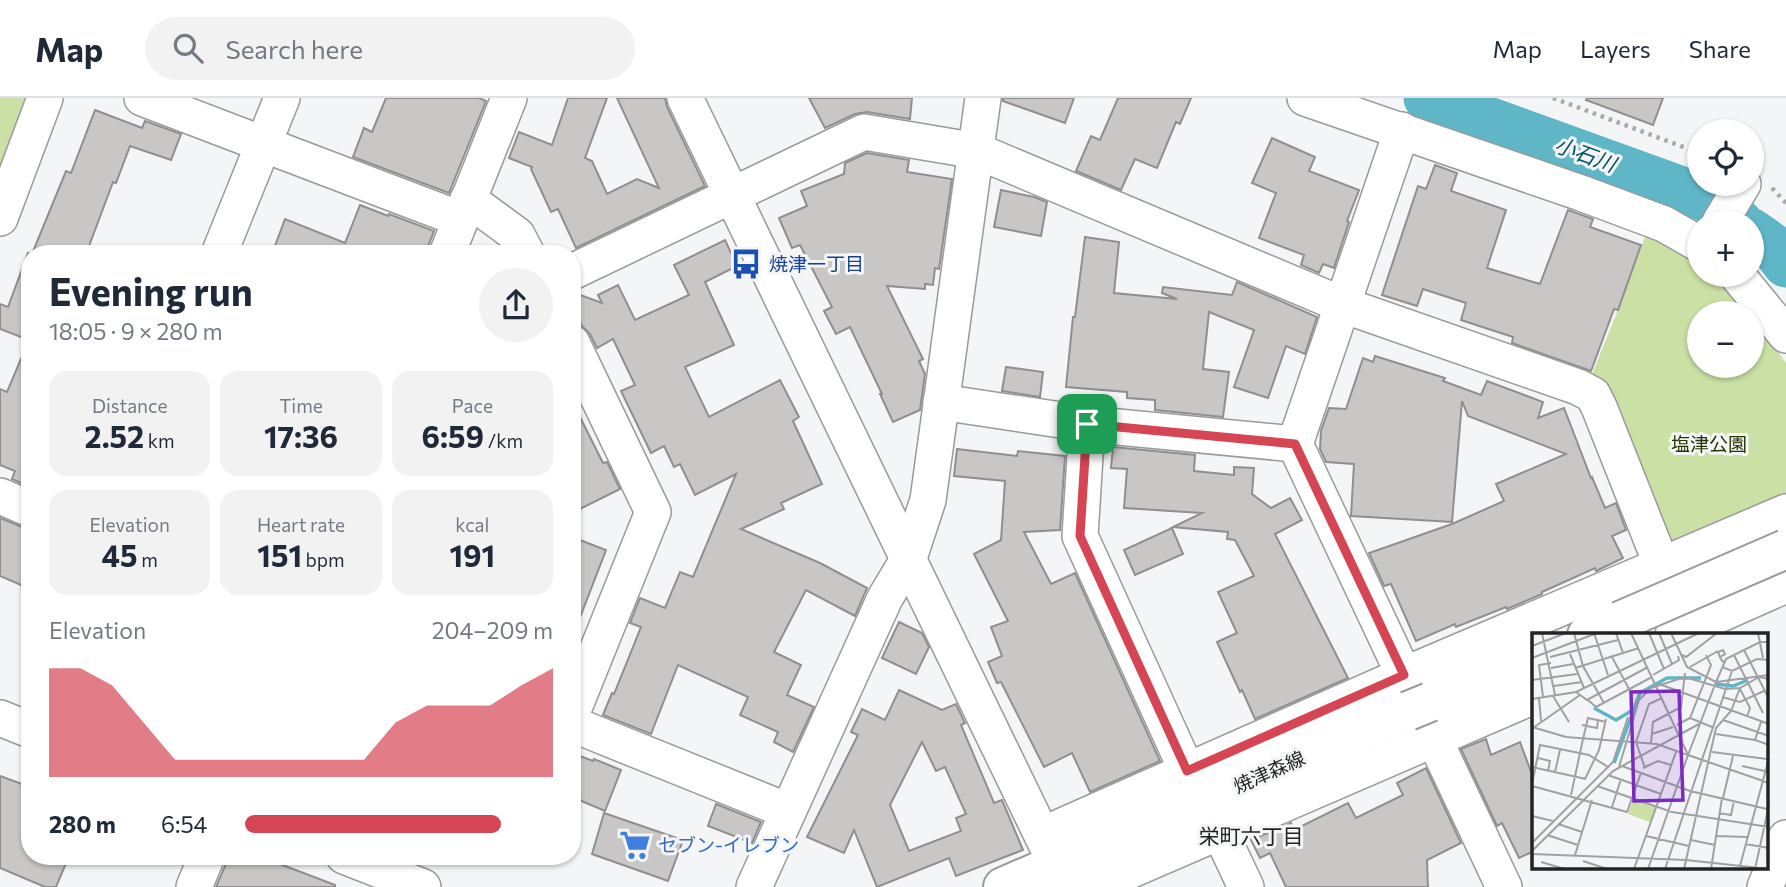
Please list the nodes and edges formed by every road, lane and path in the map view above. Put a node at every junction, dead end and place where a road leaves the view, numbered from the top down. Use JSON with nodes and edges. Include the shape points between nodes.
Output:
{"nodes":[{"id":1,"x":45,"y":98,"type":"edge"},
{"id":2,"x":142,"y":98,"type":"edge"},
{"id":3,"x":282,"y":98,"type":"edge"},
{"id":4,"x":509,"y":98,"type":"edge"},
{"id":5,"x":685,"y":98,"type":"edge"},
{"id":6,"x":984,"y":98,"type":"edge"},
{"id":7,"x":1305,"y":98,"type":"edge"},
{"id":8,"x":1553,"y":98,"type":"edge"},
{"id":9,"x":1402,"y":130,"type":"junction"},
{"id":10,"x":263,"y":145,"type":"junction"},
{"id":11,"x":1687,"y":148,"type":"edge"},
{"id":12,"x":976,"y":151,"type":"junction"},
{"id":13,"x":733,"y":195,"type":"junction"},
{"id":14,"x":464,"y":209,"type":"junction"},
{"id":15,"x":0,"y":218,"type":"edge"},
{"id":16,"x":1687,"y":237,"type":"edge"},
{"id":17,"x":223,"y":245,"type":"edge"},
{"id":18,"x":450,"y":245,"type":"edge"},
{"id":19,"x":522,"y":245,"type":"edge"},
{"id":20,"x":581,"y":268,"type":"edge"},
{"id":21,"x":1747,"y":287,"type":"edge"},
{"id":22,"x":1343,"y":304,"type":"junction"},
{"id":23,"x":1786,"y":335,"type":"edge"},
{"id":24,"x":581,"y":362,"type":"edge"},
{"id":25,"x":941,"y":402,"type":"junction"},
{"id":26,"x":1087,"y":424,"type":"junction"},
{"id":27,"x":1295,"y":444,"type":"junction"},
{"id":28,"x":0,"y":496,"type":"edge"},
{"id":29,"x":21,"y":505,"type":"edge"},
{"id":30,"x":1786,"y":512,"type":"edge"},
{"id":31,"x":1786,"y":549,"type":"edge"},
{"id":32,"x":909,"y":558,"type":"junction"},
{"id":33,"x":1662,"y":566,"type":"junction"},
{"id":34,"x":1786,"y":585,"type":"edge"},
{"id":35,"x":1604,"y":628,"type":"edge"},
{"id":36,"x":1682,"y":631,"type":"edge"},
{"id":37,"x":1547,"y":633,"type":"edge"},
{"id":38,"x":1532,"y":641,"type":"edge"},
{"id":39,"x":1532,"y":659,"type":"edge"},
{"id":40,"x":581,"y":691,"type":"edge"},
{"id":41,"x":1532,"y":696,"type":"edge"},
{"id":42,"x":1419,"y":707,"type":"junction"},
{"id":43,"x":0,"y":718,"type":"edge"},
{"id":44,"x":21,"y":726,"type":"edge"},
{"id":45,"x":581,"y":728,"type":"edge"},
{"id":46,"x":1187,"y":771,"type":"junction"},
{"id":47,"x":788,"y":811,"type":"junction"},
{"id":48,"x":1220,"y":832,"type":"junction"},
{"id":49,"x":1786,"y":838,"type":"edge"},
{"id":50,"x":1055,"y":862,"type":"edge"},
{"id":51,"x":203,"y":865,"type":"edge"},
{"id":52,"x":367,"y":865,"type":"edge"},
{"id":53,"x":194,"y":887,"type":"edge"},
{"id":54,"x":423,"y":887,"type":"edge"},
{"id":55,"x":754,"y":887,"type":"edge"},
{"id":56,"x":1003,"y":887,"type":"edge"},
{"id":57,"x":1092,"y":887,"type":"edge"},
{"id":58,"x":1246,"y":887,"type":"edge"},
{"id":59,"x":1504,"y":887,"type":"edge"},
{"id":60,"x":1765,"y":887,"type":"edge"}],
"edges":[{"from":1,"to":15,"type":"street"},
{"from":2,"to":10,"type":"street"},
{"from":3,"to":10,"type":"street"},
{"from":4,"to":14,"type":"street"},
{"from":5,"to":13,"type":"street"},
{"from":6,"to":12,"type":"street"},
{"from":7,"to":9,"type":"street"},
{"from":8,"to":11,"type":"path"},
{"from":9,"to":16,"type":"street","via":[[1664,224]]},
{"from":9,"to":22,"type":"street"},
{"from":10,"to":14,"type":"street"},
{"from":10,"to":17,"type":"street"},
{"from":12,"to":13,"type":"street","via":[[864,132]]},
{"from":12,"to":22,"type":"street"},
{"from":12,"to":25,"type":"street"},
{"from":13,"to":20,"type":"street"},
{"from":13,"to":32,"type":"street"},
{"from":14,"to":18,"type":"street"},
{"from":14,"to":19,"type":"street","via":[[517,235]]},
{"from":21,"to":23,"type":"street"},
{"from":22,"to":27,"type":"street"},
{"from":22,"to":33,"type":"street","via":[[1593,396]]},
{"from":24,"to":40,"type":"street","via":[[653,512]]},
{"from":25,"to":26,"type":"street"},
{"from":25,"to":32,"type":"street","via":[[928,500]]},
{"from":26,"to":27,"type":"street"},
{"from":26,"to":46,"type":"street","via":[[1080,536]]},
{"from":27,"to":42,"type":"street"},
{"from":28,"to":29,"type":"street"},
{"from":30,"to":33,"type":"street"},
{"from":31,"to":35,"type":"main road","bridge":true},
{"from":32,"to":47,"type":"street","via":[[885,598]]},
{"from":32,"to":50,"type":"street"},
{"from":33,"to":36,"type":"street"},
{"from":33,"to":37,"type":"street"},
{"from":34,"to":36,"type":"street"},
{"from":38,"to":42,"type":"street"},
{"from":39,"to":42,"type":"main road","name":"焼津森線"},
{"from":41,"to":42,"type":"street"},
{"from":42,"to":46,"type":"street"},
{"from":42,"to":48,"type":"street"},
{"from":42,"to":50,"type":"main road","name":"焼津森線"},
{"from":42,"to":59,"type":"street"},
{"from":43,"to":44,"type":"street"},
{"from":45,"to":47,"type":"street"},
{"from":46,"to":50,"type":"street"},
{"from":47,"to":55,"type":"street"},
{"from":48,"to":57,"type":"street"},
{"from":48,"to":58,"type":"street"},
{"from":49,"to":60,"type":"street"},
{"from":50,"to":56,"type":"main road","name":"焼津森線"},
{"from":51,"to":53,"type":"street"},
{"from":52,"to":54,"type":"street"}]}
